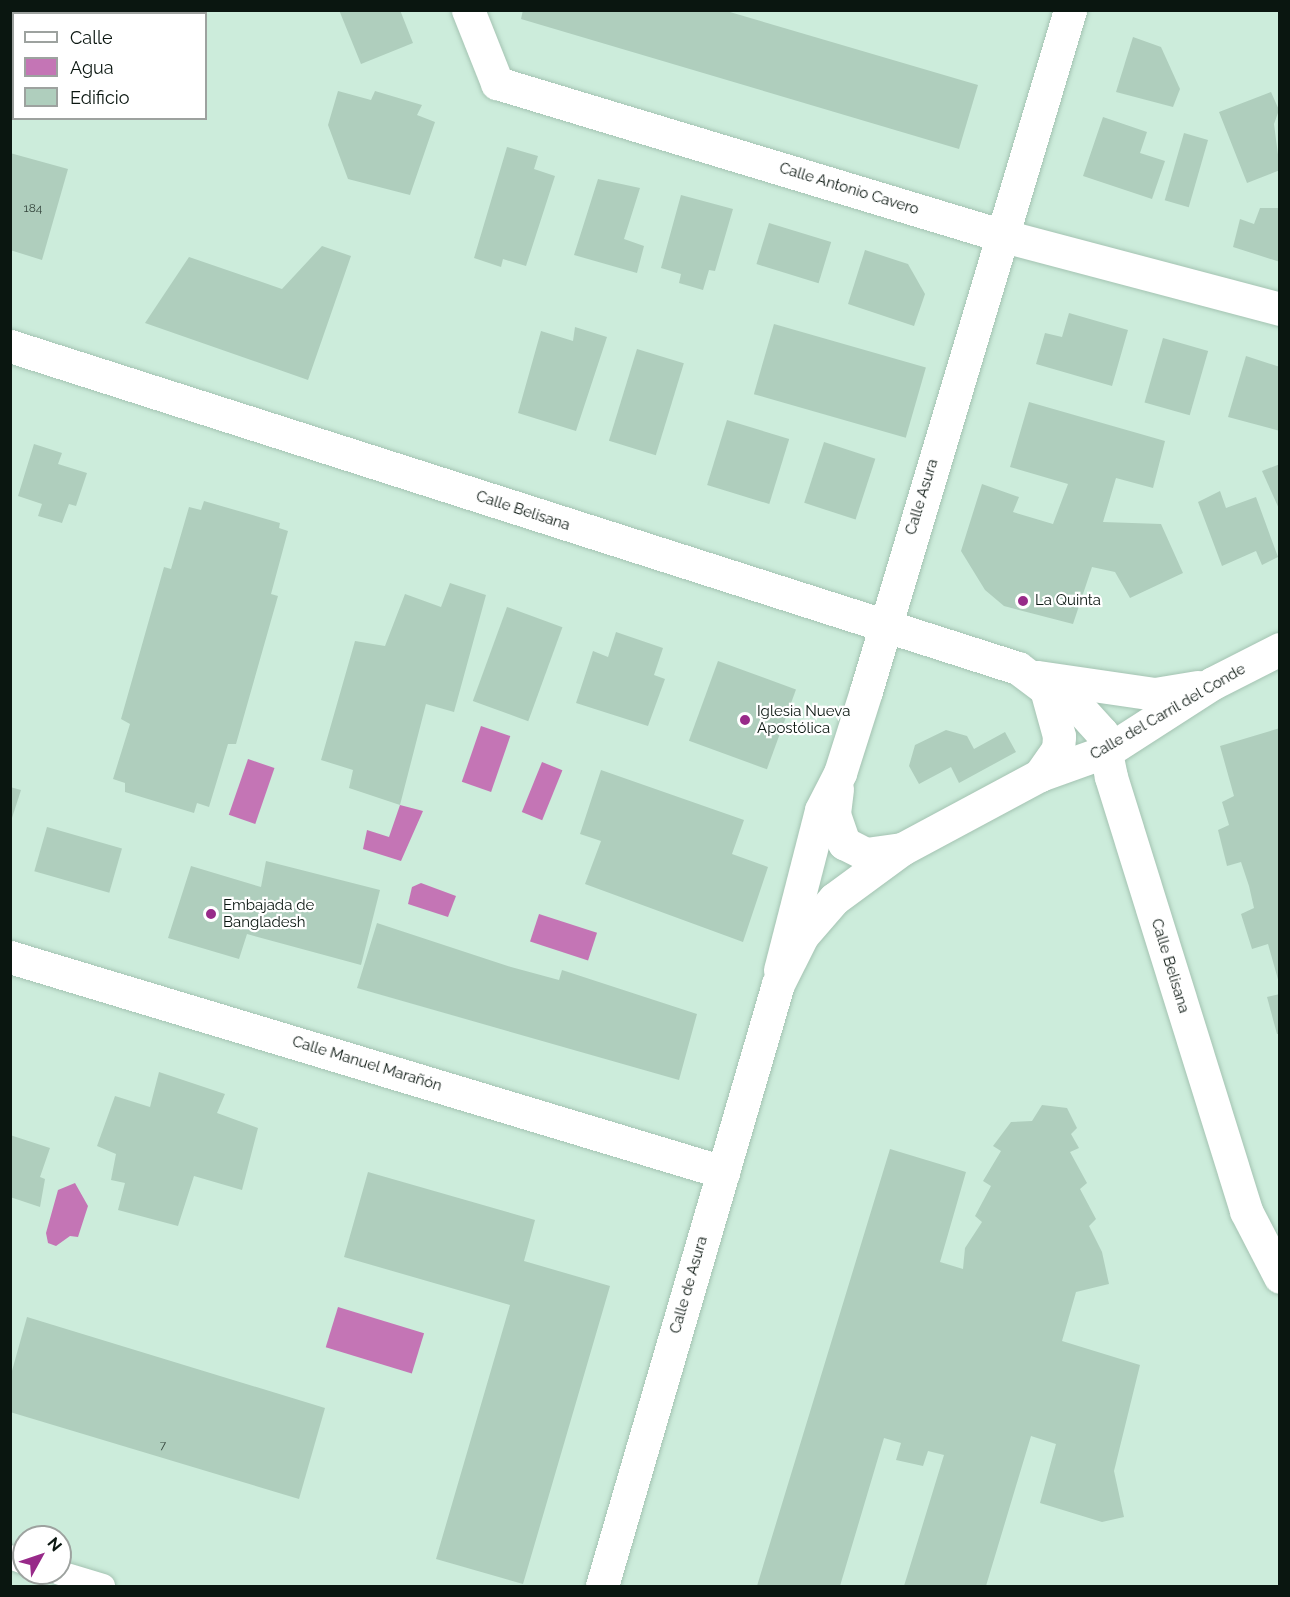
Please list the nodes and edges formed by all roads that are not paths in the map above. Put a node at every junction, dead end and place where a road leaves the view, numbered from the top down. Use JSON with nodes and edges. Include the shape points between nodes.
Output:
{"nodes":[{"id":1,"x":468,"y":10,"type":"edge"},
{"id":2,"x":1070,"y":10,"type":"edge"},
{"id":3,"x":1000,"y":235,"type":"junction"},
{"id":4,"x":1280,"y":309,"type":"edge"},
{"id":5,"x":10,"y":346,"type":"edge"},
{"id":6,"x":884,"y":628,"type":"junction"},
{"id":7,"x":1280,"y":649,"type":"edge"},
{"id":8,"x":1036,"y":677,"type":"junction"},
{"id":9,"x":1213,"y":683,"type":"junction"},
{"id":10,"x":1107,"y":751,"type":"junction"},
{"id":11,"x":840,"y":773,"type":"junction"},
{"id":12,"x":1040,"y":775,"type":"junction"},
{"id":13,"x":902,"y":849,"type":"junction"},
{"id":14,"x":10,"y":957,"type":"edge"},
{"id":15,"x":778,"y":984,"type":"junction"},
{"id":16,"x":723,"y":1172,"type":"junction"},
{"id":17,"x":1280,"y":1277,"type":"edge"},
{"id":18,"x":72,"y":1577,"type":"edge"},
{"id":19,"x":103,"y":1587,"type":"edge"},
{"id":20,"x":602,"y":1587,"type":"edge"}],
"edges":[{"from":1,"to":3,"type":"street","name":"Calle Antonio Cavero","via":[[496,83]]},
{"from":2,"to":3,"type":"street","name":"Calle Asura"},
{"from":3,"to":4,"type":"street","name":"Calle Antonio Cavero"},
{"from":3,"to":6,"type":"street","name":"Calle Asura"},
{"from":5,"to":6,"type":"street","name":"Calle Belisana"},
{"from":6,"to":8,"type":"street","name":"Calle Belisana"},
{"from":6,"to":11,"type":"street","name":"Calle Asura"},
{"from":7,"to":9,"type":"street","name":"Calle del Carril del Conde"},
{"from":8,"to":9,"type":"street","name":"Calle Belisana","via":[[1155,694]]},
{"from":8,"to":10,"type":"street","name":"Calle Belisana","via":[[1090,716]]},
{"from":8,"to":12,"type":"street","via":[[1054,708],[1059,736],[1058,749]]},
{"from":9,"to":10,"type":"street","name":"Calle del Carril del Conde"},
{"from":10,"to":12,"type":"street","name":"Calle del Carril del Conde"},
{"from":10,"to":17,"type":"street","name":"Calle Belisana","via":[[1246,1211]]},
{"from":11,"to":13,"type":"street","via":[[834,814],[844,843],[866,854]]},
{"from":11,"to":15,"type":"street","name":"Calle Asura","via":[[821,810]]},
{"from":12,"to":13,"type":"street","name":"Calle del Carril del Conde"},
{"from":13,"to":15,"type":"street","name":"Calle del Carril del Conde","via":[[815,920]]},
{"from":14,"to":16,"type":"street","name":"Calle Manuel Marañón"},
{"from":15,"to":16,"type":"street","name":"Calle de Asura"},
{"from":16,"to":20,"type":"street","name":"Calle de Asura"},
{"from":18,"to":19,"type":"lane"}]}
